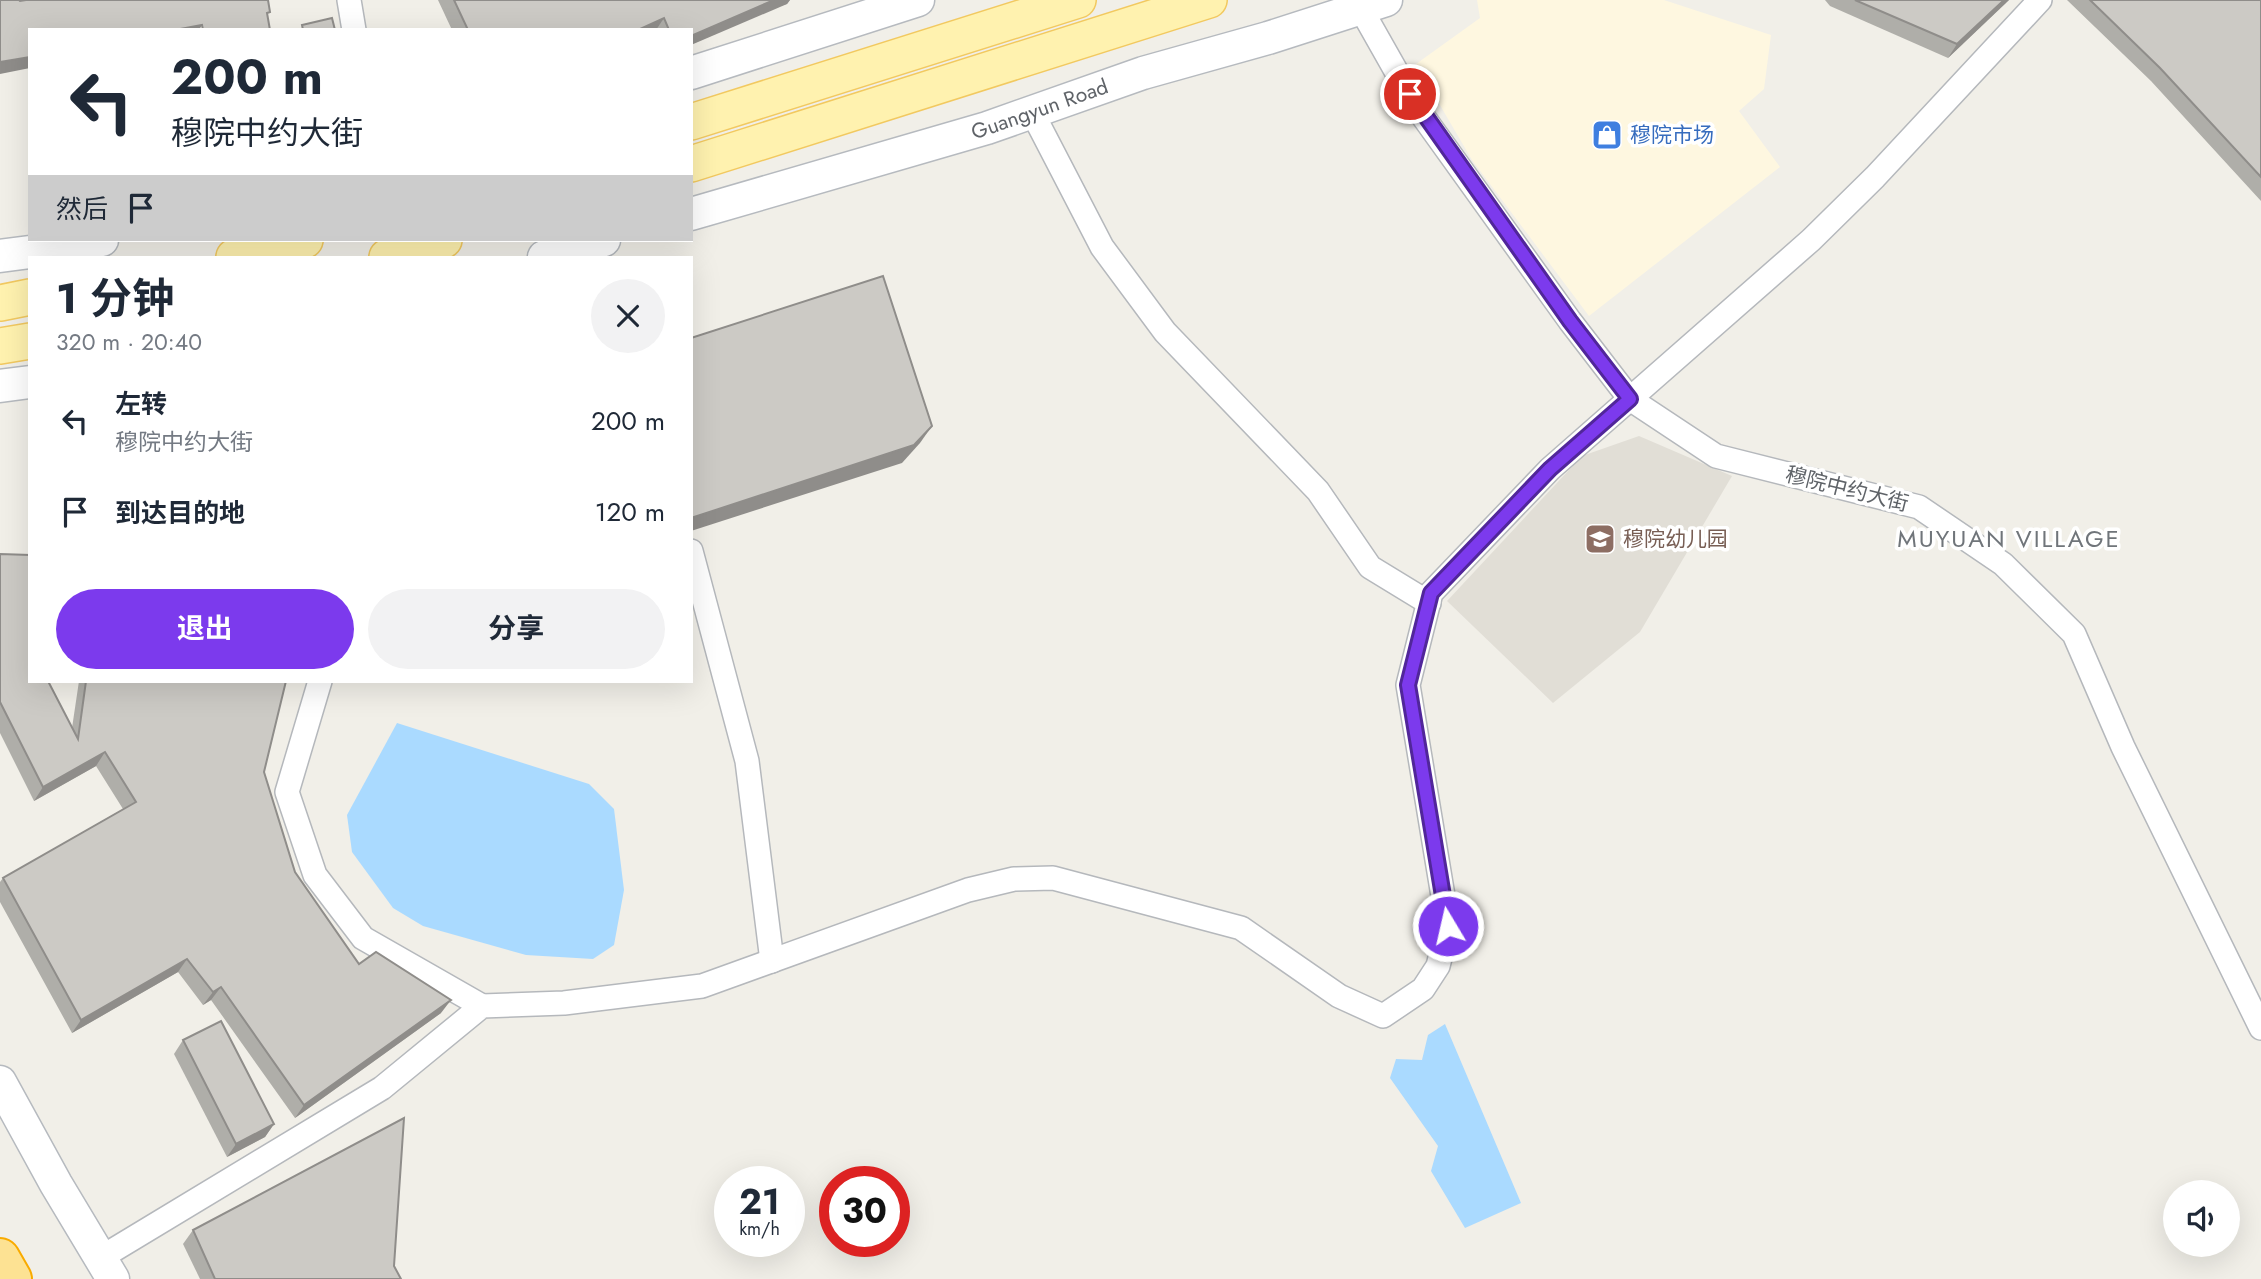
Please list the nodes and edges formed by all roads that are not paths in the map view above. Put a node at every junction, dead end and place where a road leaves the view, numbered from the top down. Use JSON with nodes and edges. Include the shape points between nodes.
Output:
{"nodes":[{"id":1,"x":349,"y":0,"type":"edge"},
{"id":2,"x":918,"y":0,"type":"edge"},
{"id":3,"x":1078,"y":0,"type":"edge"},
{"id":4,"x":1209,"y":0,"type":"edge"},
{"id":5,"x":2040,"y":0,"type":"edge"},
{"id":6,"x":1374,"y":5,"type":"edge"},
{"id":7,"x":354,"y":28,"type":"edge"},
{"id":8,"x":693,"y":72,"type":"edge"},
{"id":9,"x":1032,"y":112,"type":"junction"},
{"id":10,"x":693,"y":121,"type":"edge"},
{"id":11,"x":693,"y":163,"type":"edge"},
{"id":12,"x":693,"y":213,"type":"edge"},
{"id":13,"x":93,"y":242,"type":"edge"},
{"id":14,"x":297,"y":242,"type":"edge"},
{"id":15,"x":437,"y":242,"type":"edge"},
{"id":16,"x":590,"y":248,"type":"edge"},
{"id":17,"x":0,"y":256,"type":"edge"},
{"id":18,"x":238,"y":256,"type":"edge"},
{"id":19,"x":390,"y":256,"type":"edge"},
{"id":20,"x":549,"y":256,"type":"edge"},
{"id":21,"x":28,"y":297,"type":"edge"},
{"id":22,"x":0,"y":303,"type":"edge"},
{"id":23,"x":28,"y":341,"type":"edge"},
{"id":24,"x":0,"y":346,"type":"edge"},
{"id":25,"x":28,"y":382,"type":"edge"},
{"id":26,"x":0,"y":386,"type":"edge"},
{"id":27,"x":1630,"y":399,"type":"junction"},
{"id":28,"x":693,"y":558,"type":"edge"},
{"id":29,"x":1429,"y":603,"type":"junction"},
{"id":30,"x":319,"y":683,"type":"edge"},
{"id":31,"x":772,"y":961,"type":"junction"},
{"id":32,"x":482,"y":1006,"type":"junction"},
{"id":33,"x":2261,"y":1028,"type":"edge"},
{"id":34,"x":0,"y":1082,"type":"edge"},
{"id":35,"x":0,"y":1258,"type":"edge"},
{"id":36,"x":107,"y":1268,"type":"edge"},
{"id":37,"x":12,"y":1279,"type":"edge"}],
"edges":[{"from":1,"to":7,"type":"street"},
{"from":2,"to":8,"type":"main road"},
{"from":3,"to":10,"type":"main road"},
{"from":4,"to":11,"type":"main road"},
{"from":5,"to":27,"type":"street","via":[[1811,240]]},
{"from":6,"to":9,"type":"main road","name":"Guangyun Road","via":[[1143,73]]},
{"from":6,"to":27,"type":"street","name":"穆院中约大街","via":[[1417,108]]},
{"from":9,"to":12,"type":"main road","name":"Guangyun Road"},
{"from":9,"to":29,"type":"street","via":[[1102,247],[1165,332],[1318,491],[1370,567]]},
{"from":13,"to":17,"type":"main road"},
{"from":14,"to":18,"type":"main road"},
{"from":15,"to":19,"type":"main road"},
{"from":16,"to":20,"type":"main road"},
{"from":21,"to":22,"type":"main road"},
{"from":23,"to":24,"type":"main road"},
{"from":25,"to":26,"type":"main road"},
{"from":27,"to":29,"type":"street","via":[[1550,469],[1431,593]]},
{"from":27,"to":33,"type":"street","name":"穆院中约大街","via":[[1716,456],[1919,507],[2003,564],[2074,634],[2123,747]]},
{"from":28,"to":31,"type":"street","via":[[747,761]]},
{"from":29,"to":31,"type":"street","via":[[1408,685],[1448,926],[1438,966],[1423,989],[1383,1016],[1339,996],[1241,929],[1053,878],[1013,879],[968,890]]},
{"from":30,"to":32,"type":"street","via":[[287,792],[315,876],[363,938]]},
{"from":31,"to":32,"type":"street","via":[[702,986],[564,1003]]},
{"from":32,"to":36,"type":"street","via":[[382,1088]]},
{"from":34,"to":36,"type":"main road"},
{"from":35,"to":37,"type":"highway"}]}
